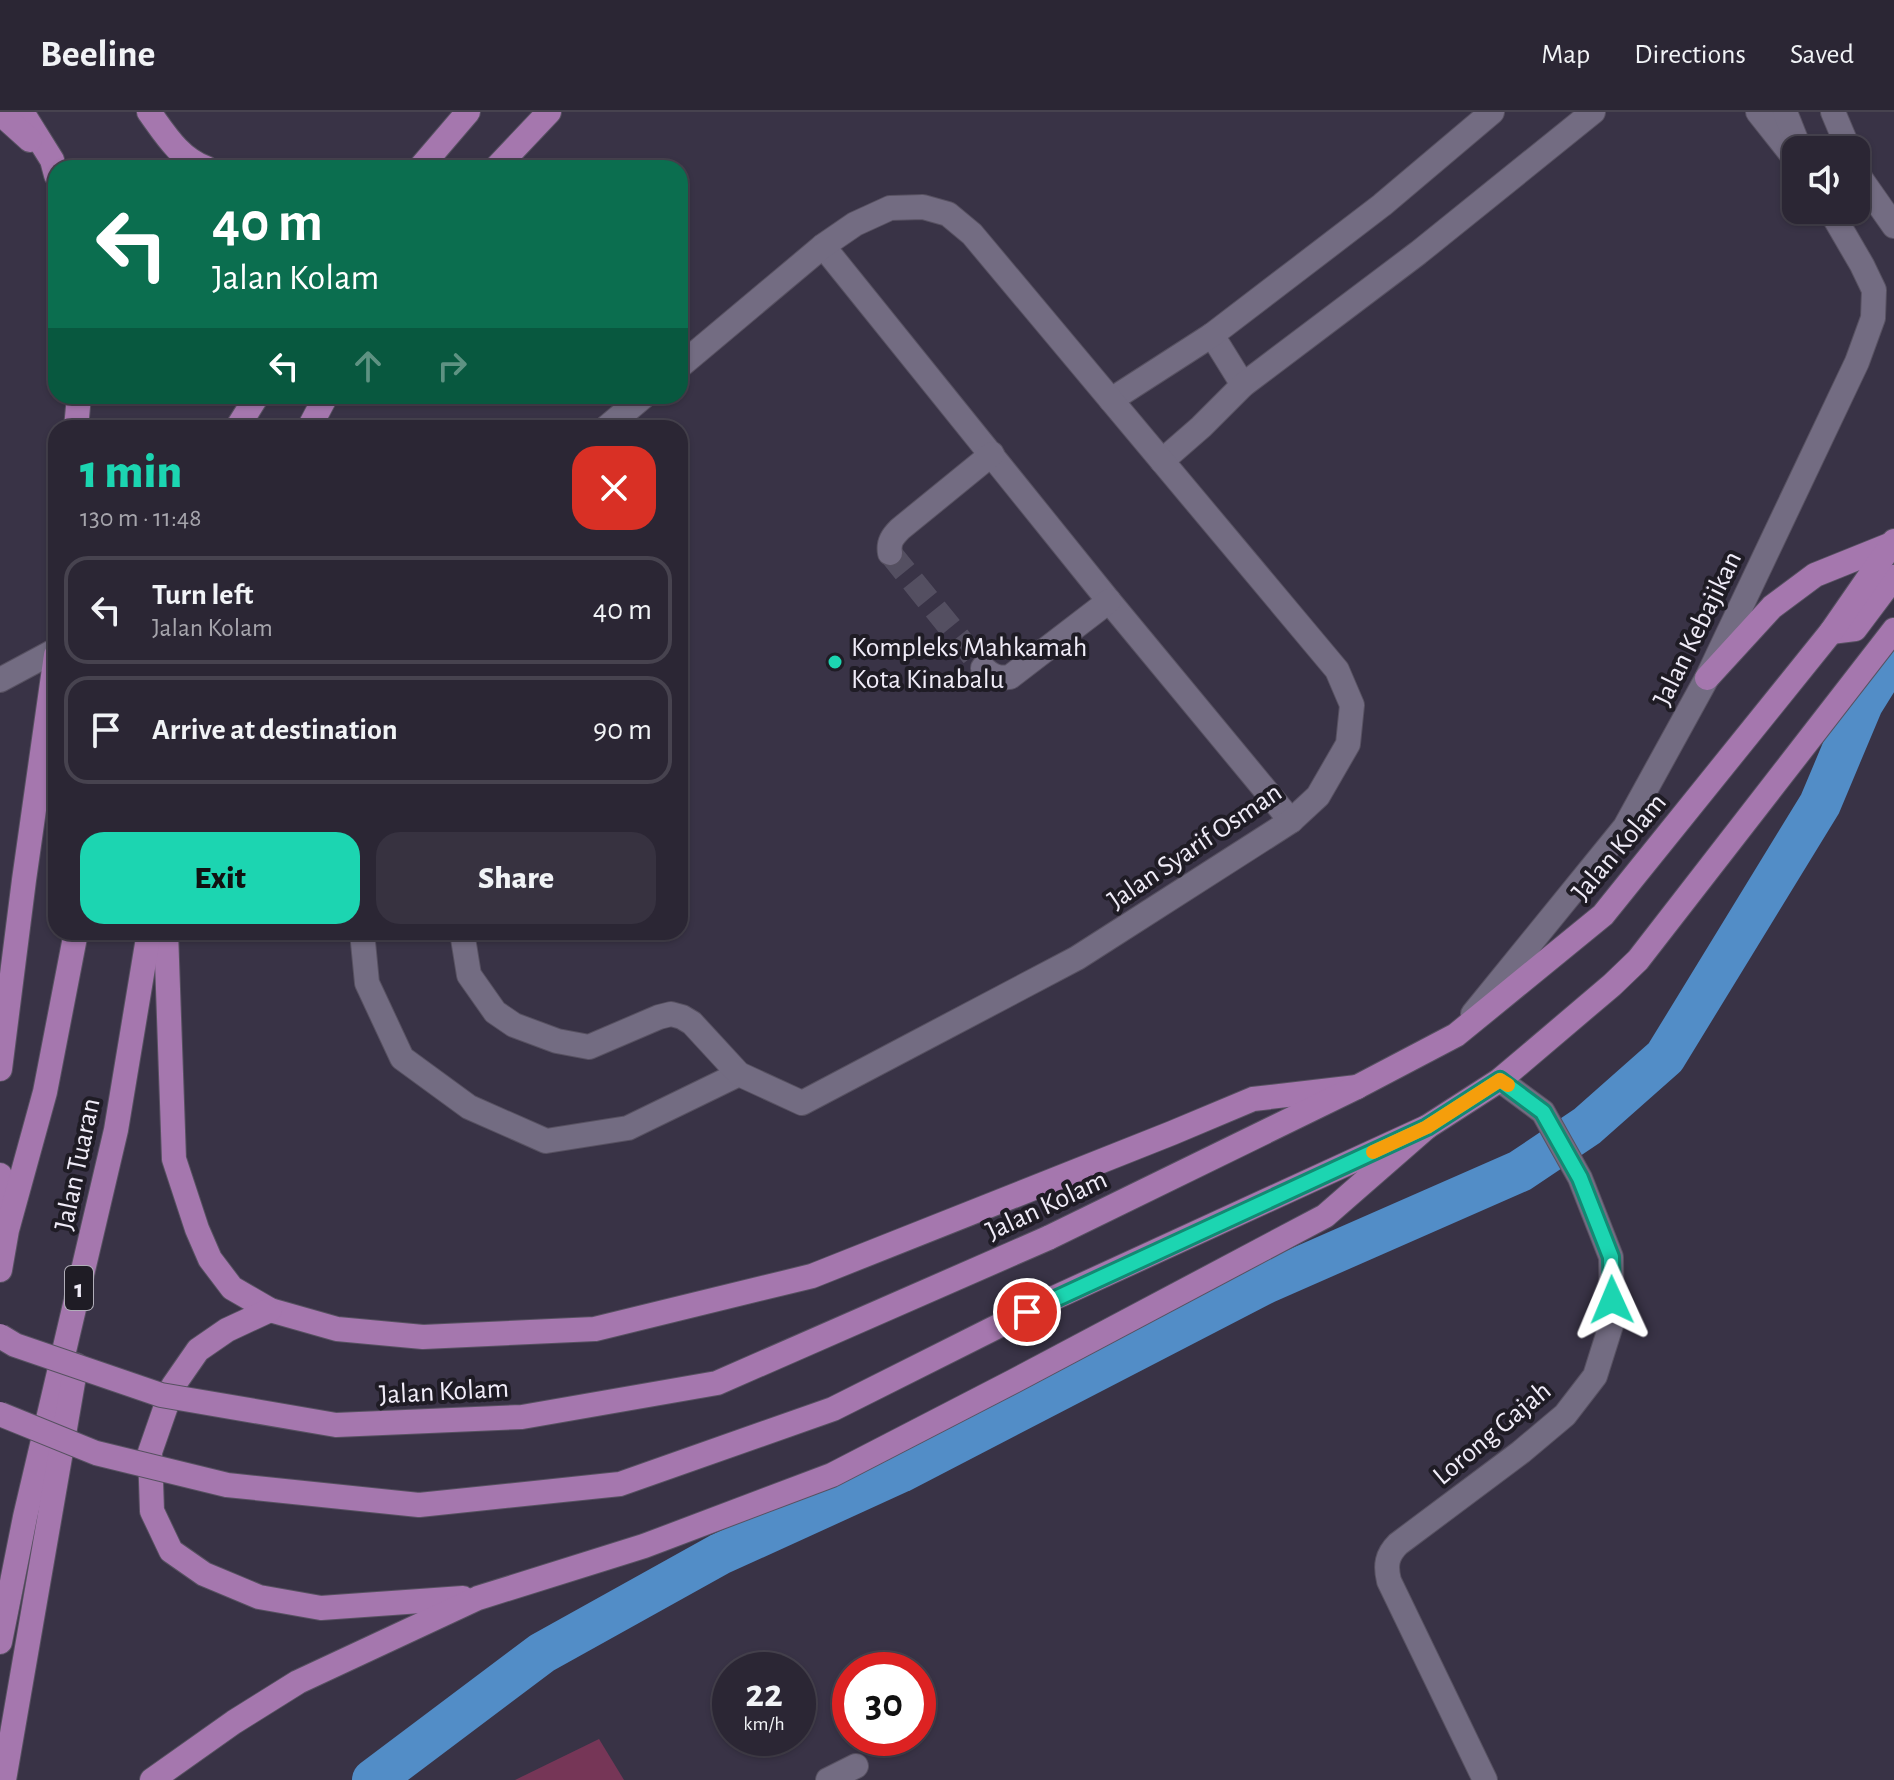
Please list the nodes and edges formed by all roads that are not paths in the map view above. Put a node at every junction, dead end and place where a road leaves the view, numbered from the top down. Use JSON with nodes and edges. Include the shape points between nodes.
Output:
{"nodes":[{"id":1,"x":22,"y":112,"type":"edge"},
{"id":2,"x":149,"y":112,"type":"edge"},
{"id":3,"x":468,"y":112,"type":"edge"},
{"id":4,"x":549,"y":112,"type":"edge"},
{"id":5,"x":1492,"y":112,"type":"edge"},
{"id":6,"x":1593,"y":112,"type":"edge"},
{"id":7,"x":1758,"y":112,"type":"edge"},
{"id":8,"x":1785,"y":112,"type":"edge"},
{"id":9,"x":1833,"y":112,"type":"edge"},
{"id":10,"x":0,"y":113,"type":"edge"},
{"id":11,"x":1794,"y":136,"type":"edge"},
{"id":12,"x":1843,"y":136,"type":"edge"},
{"id":13,"x":1782,"y":142,"type":"edge"},
{"id":14,"x":49,"y":160,"type":"edge"},
{"id":15,"x":191,"y":160,"type":"edge"},
{"id":16,"x":427,"y":160,"type":"edge"},
{"id":17,"x":504,"y":160,"type":"edge"},
{"id":18,"x":48,"y":162,"type":"edge"},
{"id":19,"x":1870,"y":192,"type":"edge"},
{"id":20,"x":1838,"y":224,"type":"edge"},
{"id":21,"x":1894,"y":226,"type":"edge"},
{"id":22,"x":823,"y":246,"type":"junction"},
{"id":23,"x":1212,"y":335,"type":"junction"},
{"id":24,"x":688,"y":359,"type":"edge"},
{"id":25,"x":1243,"y":385,"type":"junction"},
{"id":26,"x":1111,"y":400,"type":"junction"},
{"id":27,"x":634,"y":404,"type":"edge"},
{"id":28,"x":616,"y":420,"type":"edge"},
{"id":29,"x":992,"y":454,"type":"junction"},
{"id":30,"x":1162,"y":461,"type":"junction"},
{"id":31,"x":1893,"y":542,"type":"edge"},
{"id":32,"x":890,"y":553,"type":"dead end"},
{"id":33,"x":1894,"y":577,"type":"edge"},
{"id":34,"x":1109,"y":601,"type":"junction"},
{"id":35,"x":1894,"y":630,"type":"edge"},
{"id":36,"x":1831,"y":632,"type":"junction"},
{"id":37,"x":48,"y":657,"type":"edge"},
{"id":38,"x":983,"y":668,"type":"dead end"},
{"id":39,"x":1707,"y":678,"type":"junction"},
{"id":40,"x":0,"y":680,"type":"edge"},
{"id":41,"x":48,"y":710,"type":"edge"},
{"id":42,"x":1291,"y":821,"type":"junction"},
{"id":43,"x":74,"y":940,"type":"edge"},
{"id":44,"x":148,"y":940,"type":"edge"},
{"id":45,"x":166,"y":940,"type":"edge"},
{"id":46,"x":363,"y":940,"type":"edge"},
{"id":47,"x":463,"y":940,"type":"edge"},
{"id":48,"x":1456,"y":1035,"type":"junction"},
{"id":49,"x":0,"y":1069,"type":"edge"},
{"id":50,"x":739,"y":1074,"type":"junction"},
{"id":51,"x":1500,"y":1080,"type":"junction"},
{"id":52,"x":1357,"y":1087,"type":"junction"},
{"id":53,"x":1427,"y":1127,"type":"junction"},
{"id":54,"x":116,"y":1130,"type":"junction"},
{"id":55,"x":0,"y":1175,"type":"edge"},
{"id":56,"x":7,"y":1230,"type":"junction"},
{"id":57,"x":0,"y":1270,"type":"edge"},
{"id":58,"x":270,"y":1310,"type":"junction"},
{"id":59,"x":0,"y":1336,"type":"edge"},
{"id":60,"x":0,"y":1414,"type":"edge"},
{"id":61,"x":478,"y":1598,"type":"junction"},
{"id":62,"x":0,"y":1642,"type":"edge"},
{"id":63,"x":856,"y":1766,"type":"dead end"},
{"id":64,"x":4,"y":1780,"type":"edge"},
{"id":65,"x":152,"y":1780,"type":"edge"},
{"id":66,"x":828,"y":1780,"type":"edge"},
{"id":67,"x":1485,"y":1780,"type":"edge"}],
"edges":[{"from":1,"to":14,"type":"main road"},
{"from":2,"to":15,"type":"main road"},
{"from":3,"to":16,"type":"main road"},
{"from":4,"to":17,"type":"main road"},
{"from":5,"to":23,"type":"street","via":[[1382,205]]},
{"from":6,"to":25,"type":"street"},
{"from":7,"to":13,"type":"street"},
{"from":8,"to":11,"type":"street"},
{"from":9,"to":12,"type":"street"},
{"from":10,"to":18,"type":"main road"},
{"from":19,"to":21,"type":"street"},
{"from":20,"to":39,"type":"street","name":"Jalan Kebajikan","via":[[1874,290],[1873,318]]},
{"from":22,"to":24,"type":"street","name":"Jalan Syarif Osman"},
{"from":22,"to":26,"type":"street","name":"Jalan Syarif Osman","via":[[890,208],[923,207],[948,214],[972,234]]},
{"from":22,"to":29,"type":"street"},
{"from":23,"to":25,"type":"street"},
{"from":23,"to":26,"type":"street"},
{"from":25,"to":30,"type":"street"},
{"from":26,"to":30,"type":"street","name":"Jalan Syarif Osman"},
{"from":27,"to":28,"type":"street"},
{"from":29,"to":32,"type":"street","via":[[900,529],[892,537]]},
{"from":29,"to":34,"type":"street"},
{"from":30,"to":42,"type":"street","name":"Jalan Syarif Osman","via":[[1337,670],[1352,705],[1348,744],[1318,796]]},
{"from":31,"to":36,"type":"main road","name":"Jalan Kolam"},
{"from":31,"to":39,"type":"main road","via":[[1815,575],[1772,607]]},
{"from":33,"to":36,"type":"main road","via":[[1855,629]]},
{"from":34,"to":38,"type":"street","via":[[1010,677],[991,676]]},
{"from":34,"to":42,"type":"street"},
{"from":35,"to":51,"type":"main road","via":[[1638,960]]},
{"from":36,"to":48,"type":"main road","name":"Jalan Kolam","via":[[1603,915]]},
{"from":37,"to":40,"type":"street"},
{"from":39,"to":48,"type":"street","name":"Jalan Kebajikan","via":[[1625,827]]},
{"from":41,"to":49,"type":"main road"},
{"from":42,"to":50,"type":"street","name":"Jalan Syarif Osman","via":[[1077,958],[802,1103]]},
{"from":43,"to":56,"type":"main road","name":"Jalan Tuaran","via":[[45,1092]]},
{"from":44,"to":54,"type":"main road","name":"Jalan Tuaran","number":"1"},
{"from":45,"to":58,"type":"main road","via":[[174,1159],[210,1259],[232,1288]]},
{"from":46,"to":50,"type":"street","via":[[367,983],[402,1058],[469,1107],[546,1141],[628,1128]]},
{"from":47,"to":50,"type":"street","via":[[469,975],[495,1012],[514,1025],[589,1047],[671,1014],[692,1023]]},
{"from":48,"to":52,"type":"main road","name":"Jalan Kolam"},
{"from":51,"to":53,"type":"main road"},
{"from":51,"to":67,"type":"street","name":"Lorong Gajah","via":[[1543,1112],[1580,1178],[1611,1257],[1612,1322],[1595,1376],[1565,1415],[1398,1544],[1387,1560],[1389,1581]]},
{"from":52,"to":58,"type":"main road","via":[[1253,1099],[812,1276],[595,1329],[423,1337],[337,1329]]},
{"from":52,"to":59,"type":"main road","name":"Jalan Kolam","bridge":true,"via":[[1048,1238],[717,1383],[522,1417],[336,1425],[161,1395]]},
{"from":53,"to":60,"type":"main road","bridge":true,"via":[[1054,1298],[833,1409],[620,1484],[419,1505],[227,1485],[96,1453]]},
{"from":53,"to":61,"type":"main road","via":[[1325,1216],[832,1475],[644,1546]]},
{"from":54,"to":62,"type":"main road","name":"Jalan Tuaran","number":"1"},
{"from":54,"to":64,"type":"main road"},
{"from":55,"to":56,"type":"main road"},
{"from":56,"to":57,"type":"main road","name":"Jalan Tuaran"},
{"from":58,"to":61,"type":"main road","via":[[198,1350],[173,1386],[150,1452],[152,1511],[171,1551],[204,1574],[259,1597],[321,1608]]},
{"from":61,"to":65,"type":"main road","via":[[298,1682]]},
{"from":63,"to":66,"type":"street"}]}
